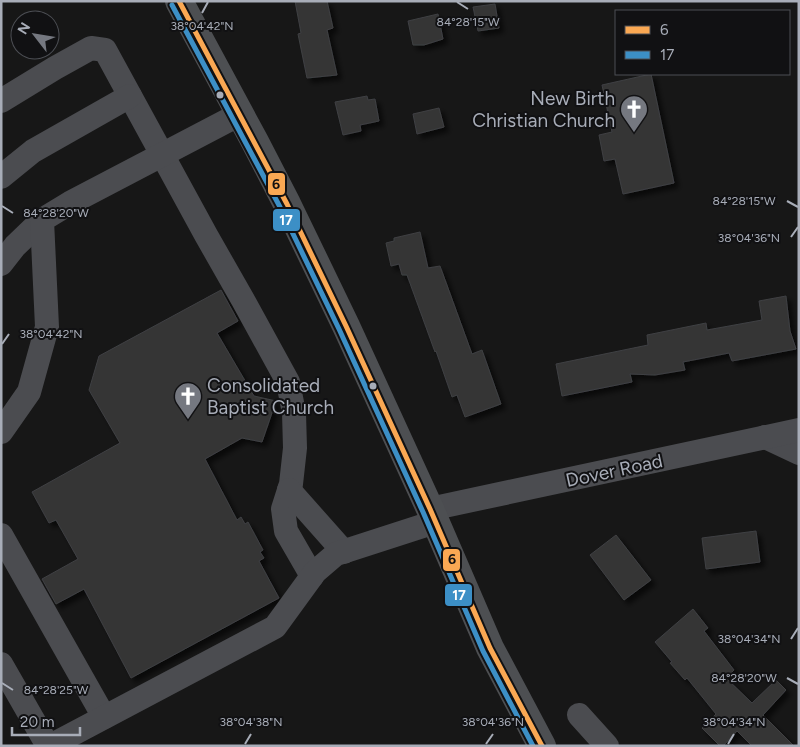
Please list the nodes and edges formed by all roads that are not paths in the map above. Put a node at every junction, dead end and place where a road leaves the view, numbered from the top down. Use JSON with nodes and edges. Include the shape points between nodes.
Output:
{"nodes":[{"id":1,"x":180,"y":1,"type":"edge"},
{"id":2,"x":130,"y":96,"type":"junction"},
{"id":3,"x":1,"y":101,"type":"edge"},
{"id":4,"x":240,"y":114,"type":"junction"},
{"id":5,"x":162,"y":154,"type":"junction"},
{"id":6,"x":1,"y":177,"type":"edge"},
{"id":7,"x":42,"y":220,"type":"junction"},
{"id":8,"x":1,"y":264,"type":"edge"},
{"id":9,"x":799,"y":430,"type":"edge"},
{"id":10,"x":1,"y":432,"type":"edge"},
{"id":11,"x":765,"y":437,"type":"junction"},
{"id":12,"x":799,"y":453,"type":"edge"},
{"id":13,"x":289,"y":490,"type":"junction"},
{"id":14,"x":432,"y":515,"type":"junction"},
{"id":15,"x":1,"y":535,"type":"edge"},
{"id":16,"x":344,"y":552,"type":"junction"},
{"id":17,"x":312,"y":576,"type":"junction"},
{"id":18,"x":1,"y":664,"type":"edge"},
{"id":19,"x":579,"y":715,"type":"dead end"},
{"id":20,"x":104,"y":717,"type":"junction"},
{"id":21,"x":49,"y":746,"type":"edge"},
{"id":22,"x":542,"y":746,"type":"edge"},
{"id":23,"x":607,"y":746,"type":"edge"}],
"edges":[{"from":1,"to":4,"type":"main road"},
{"from":2,"to":3,"type":"street","via":[[105,50],[91,48]]},
{"from":2,"to":5,"type":"street"},
{"from":2,"to":6,"type":"street","via":[[33,152]]},
{"from":4,"to":5,"type":"street"},
{"from":4,"to":14,"type":"main road","via":[[346,326]]},
{"from":5,"to":7,"type":"street"},
{"from":5,"to":13,"type":"street","via":[[288,382],[294,412],[295,448]]},
{"from":7,"to":8,"type":"street"},
{"from":7,"to":10,"type":"street","via":[[47,327],[29,392]]},
{"from":9,"to":11,"type":"street","name":"Dover Road"},
{"from":11,"to":12,"type":"street"},
{"from":11,"to":14,"type":"street","name":"Dover Road"},
{"from":13,"to":16,"type":"street"},
{"from":13,"to":17,"type":"street","via":[[282,508],[286,531]]},
{"from":14,"to":16,"type":"street","name":"Dover Road"},
{"from":14,"to":22,"type":"main road","via":[[490,648]]},
{"from":15,"to":20,"type":"street"},
{"from":16,"to":17,"type":"street","name":"Dover Road","via":[[336,554]]},
{"from":17,"to":20,"type":"street","name":"Dover Road","via":[[275,627]]},
{"from":18,"to":21,"type":"street"},
{"from":19,"to":23,"type":"street"},
{"from":20,"to":21,"type":"street","name":"Dover Road"}]}
